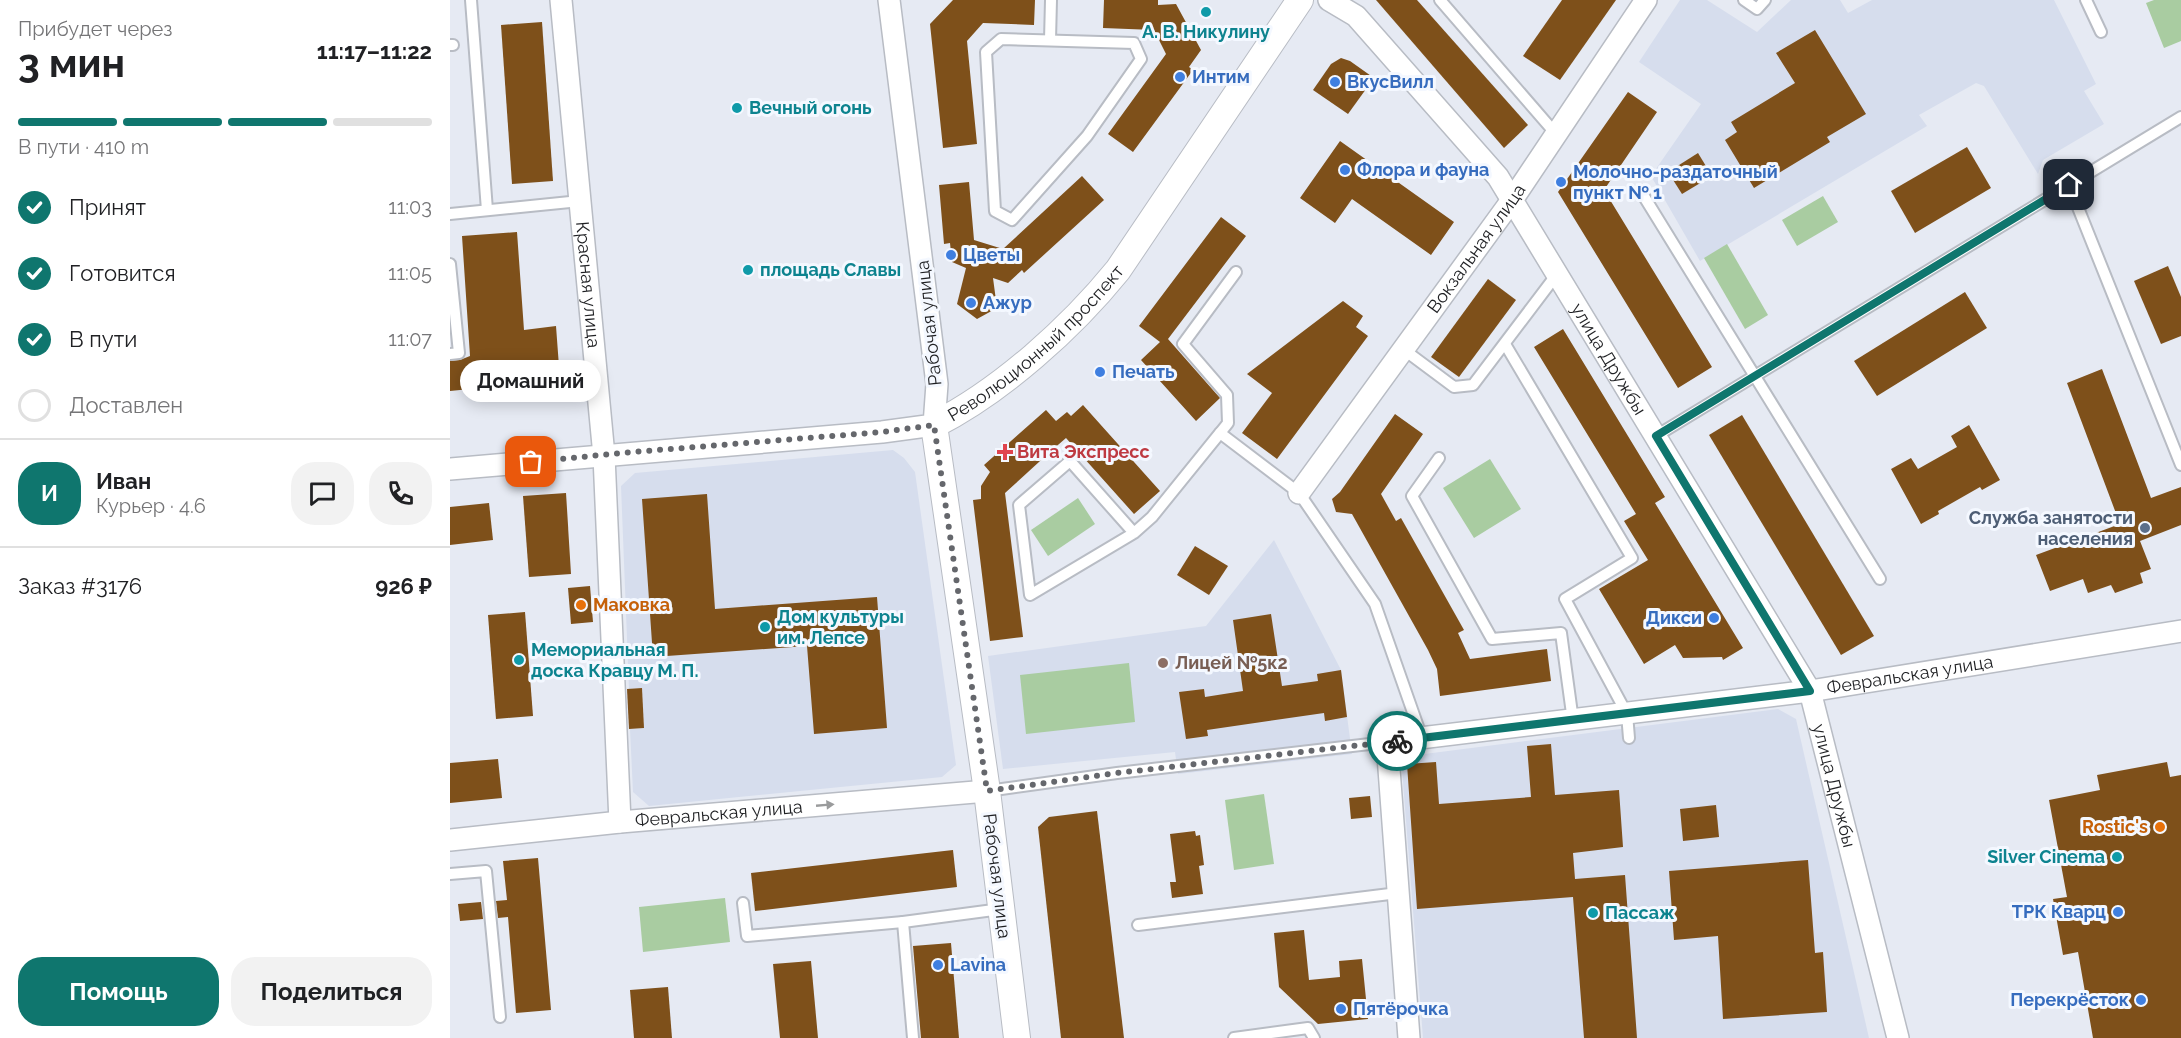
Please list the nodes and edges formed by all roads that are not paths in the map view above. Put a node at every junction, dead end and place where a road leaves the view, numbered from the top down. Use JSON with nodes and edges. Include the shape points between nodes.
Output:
{"nodes":[{"id":1,"x":471,"y":0,"type":"edge"},
{"id":2,"x":561,"y":0,"type":"edge"},
{"id":3,"x":889,"y":0,"type":"edge"},
{"id":4,"x":1051,"y":0,"type":"edge"},
{"id":5,"x":1300,"y":0,"type":"edge"},
{"id":6,"x":1329,"y":0,"type":"edge"},
{"id":7,"x":1440,"y":0,"type":"edge"},
{"id":8,"x":1646,"y":0,"type":"edge"},
{"id":9,"x":1744,"y":0,"type":"edge"},
{"id":10,"x":1765,"y":0,"type":"edge"},
{"id":11,"x":2086,"y":0,"type":"edge"},
{"id":12,"x":2101,"y":32,"type":"dead end"},
{"id":13,"x":1050,"y":40,"type":"junction"},
{"id":14,"x":2181,"y":117,"type":"edge"},
{"id":15,"x":1556,"y":134,"type":"junction"},
{"id":16,"x":2069,"y":185,"type":"junction"},
{"id":17,"x":1640,"y":190,"type":"dead end"},
{"id":18,"x":1512,"y":200,"type":"junction"},
{"id":19,"x":580,"y":201,"type":"junction"},
{"id":20,"x":487,"y":210,"type":"junction"},
{"id":21,"x":450,"y":214,"type":"edge"},
{"id":22,"x":450,"y":264,"type":"edge"},
{"id":23,"x":1236,"y":272,"type":"dead end"},
{"id":24,"x":1557,"y":274,"type":"junction"},
{"id":25,"x":1504,"y":344,"type":"junction"},
{"id":26,"x":1403,"y":349,"type":"junction"},
{"id":27,"x":450,"y":354,"type":"edge"},
{"id":28,"x":1755,"y":376,"type":"junction"},
{"id":29,"x":934,"y":425,"type":"junction"},
{"id":30,"x":1220,"y":433,"type":"junction"},
{"id":31,"x":1656,"y":436,"type":"junction"},
{"id":32,"x":604,"y":456,"type":"junction"},
{"id":33,"x":1439,"y":458,"type":"dead end"},
{"id":34,"x":2181,"y":465,"type":"edge"},
{"id":35,"x":450,"y":469,"type":"edge"},
{"id":36,"x":1299,"y":493,"type":"junction"},
{"id":37,"x":1134,"y":533,"type":"junction"},
{"id":38,"x":1880,"y":579,"type":"dead end"},
{"id":39,"x":2181,"y":631,"type":"edge"},
{"id":40,"x":1810,"y":691,"type":"junction"},
{"id":41,"x":1627,"y":714,"type":"junction"},
{"id":42,"x":1573,"y":721,"type":"junction"},
{"id":43,"x":1422,"y":738,"type":"junction"},
{"id":44,"x":1629,"y":738,"type":"dead end"},
{"id":45,"x":1387,"y":742,"type":"junction"},
{"id":46,"x":987,"y":791,"type":"junction"},
{"id":47,"x":620,"y":822,"type":"junction"},
{"id":48,"x":450,"y":840,"type":"edge"},
{"id":49,"x":450,"y":874,"type":"edge"},
{"id":50,"x":1398,"y":893,"type":"junction"},
{"id":51,"x":743,"y":903,"type":"dead end"},
{"id":52,"x":1001,"y":909,"type":"junction"},
{"id":53,"x":903,"y":922,"type":"junction"},
{"id":54,"x":1138,"y":925,"type":"dead end"},
{"id":55,"x":500,"y":1017,"type":"dead end"},
{"id":56,"x":1413,"y":1032,"type":"edge"},
{"id":57,"x":913,"y":1038,"type":"edge"},
{"id":58,"x":1017,"y":1038,"type":"edge"},
{"id":59,"x":1234,"y":1038,"type":"edge"},
{"id":60,"x":1314,"y":1038,"type":"edge"},
{"id":61,"x":1898,"y":1038,"type":"edge"}],
"edges":[{"from":1,"to":20,"type":"lane"},
{"from":2,"to":19,"type":"street","name":"Красная улица"},
{"from":3,"to":29,"type":"street","name":"Рабочая улица","via":[[938,384]]},
{"from":4,"to":13,"type":"lane"},
{"from":5,"to":29,"type":"street","name":"Революционный проспект","via":[[1097,296],[995,388]]},
{"from":6,"to":18,"type":"street","name":"улица Дружбы","via":[[1356,16],[1498,177]]},
{"from":7,"to":15,"type":"lane"},
{"from":8,"to":15,"type":"street","name":"Вокзальная улица"},
{"from":9,"to":10,"type":"lane","via":[[1757,9]]},
{"from":11,"to":12,"type":"lane"},
{"from":13,"to":13,"type":"lane","via":[[1134,43],[1141,59],[1087,136],[1012,220],[995,211],[986,52],[1001,39]]},
{"from":14,"to":16,"type":"lane"},
{"from":15,"to":18,"type":"street","name":"Вокзальная улица"},
{"from":16,"to":28,"type":"lane"},
{"from":16,"to":34,"type":"lane"},
{"from":17,"to":28,"type":"lane"},
{"from":18,"to":24,"type":"street","name":"улица Дружбы"},
{"from":18,"to":26,"type":"street","name":"Вокзальная улица"},
{"from":19,"to":20,"type":"lane"},
{"from":19,"to":32,"type":"street","name":"Красная улица"},
{"from":20,"to":21,"type":"lane"},
{"from":22,"to":27,"type":"lane","via":[[459,353]]},
{"from":23,"to":30,"type":"lane","via":[[1183,344],[1227,395],[1228,423]]},
{"from":24,"to":25,"type":"lane"},
{"from":24,"to":31,"type":"street","name":"улица Дружбы"},
{"from":25,"to":26,"type":"lane","via":[[1473,385],[1454,387]]},
{"from":25,"to":41,"type":"lane","via":[[1632,558],[1565,599]]},
{"from":26,"to":36,"type":"street","name":"Вокзальная улица"},
{"from":28,"to":31,"type":"lane"},
{"from":28,"to":38,"type":"lane"},
{"from":29,"to":32,"type":"street","name":"Революционный проспект"},
{"from":29,"to":46,"type":"street","name":"Рабочая улица"},
{"from":30,"to":36,"type":"lane"},
{"from":30,"to":37,"type":"lane","via":[[1152,517]]},
{"from":31,"to":40,"type":"street","name":"улица Дружбы"},
{"from":32,"to":35,"type":"street","name":"Революционный проспект"},
{"from":32,"to":47,"type":"street","name":"Красная улица"},
{"from":33,"to":42,"type":"lane","via":[[1412,496],[1492,639],[1561,633]]},
{"from":36,"to":43,"type":"lane","via":[[1375,604]]},
{"from":37,"to":37,"type":"lane","via":[[1040,590],[1030,595],[1018,505],[1070,461]]},
{"from":39,"to":40,"type":"street","name":"Февральская улица"},
{"from":40,"to":41,"type":"street","name":"Февральская улица"},
{"from":40,"to":61,"type":"street","name":"улица Дружбы"},
{"from":41,"to":42,"type":"street","name":"Февральская улица"},
{"from":41,"to":44,"type":"lane"},
{"from":42,"to":43,"type":"street","name":"Февральская улица"},
{"from":43,"to":45,"type":"street","name":"Февральская улица"},
{"from":45,"to":46,"type":"lane"},
{"from":45,"to":50,"type":"street","via":[[1398,797]]},
{"from":47,"to":46,"type":"street","name":"Февральская улица","one_way":true},
{"from":46,"to":52,"type":"street","name":"Рабочая улица"},
{"from":47,"to":48,"type":"street","name":"Февральская улица"},
{"from":49,"to":55,"type":"lane","via":[[486,871]]},
{"from":50,"to":54,"type":"lane"},
{"from":50,"to":56,"type":"street","via":[[1408,930]]},
{"from":51,"to":53,"type":"lane","via":[[747,936]]},
{"from":52,"to":53,"type":"lane"},
{"from":52,"to":58,"type":"street","name":"Рабочая улица"},
{"from":53,"to":57,"type":"lane"},
{"from":59,"to":60,"type":"lane","via":[[1308,1028]]}]}
